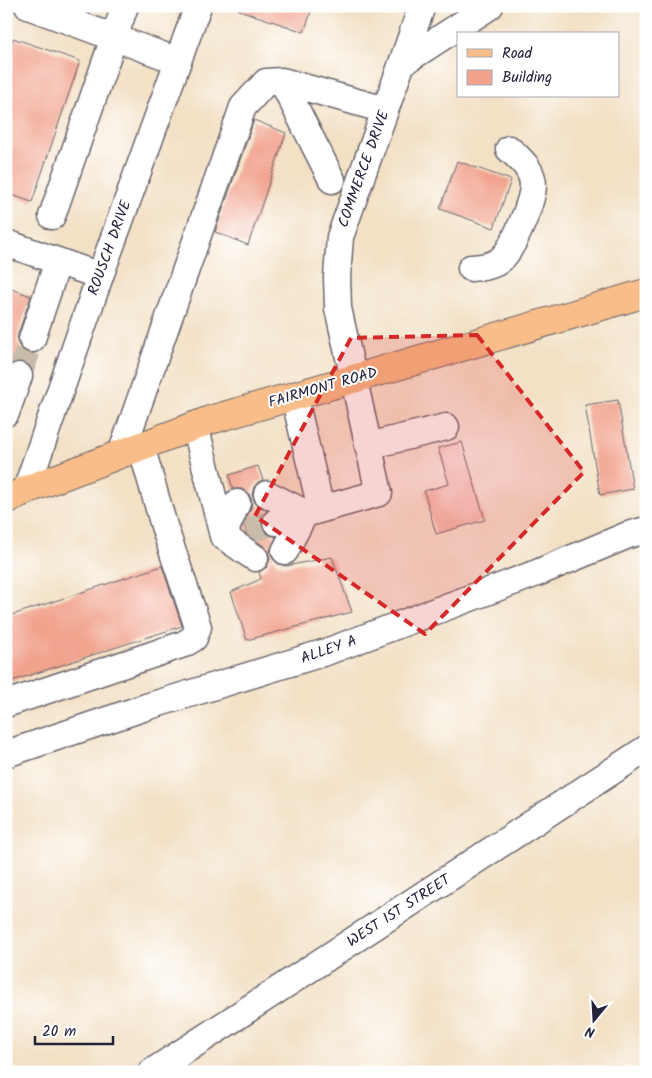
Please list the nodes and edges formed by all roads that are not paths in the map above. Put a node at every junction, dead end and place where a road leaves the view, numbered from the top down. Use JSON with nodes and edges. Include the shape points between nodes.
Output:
{"nodes":[{"id":1,"x":28,"y":6,"type":"edge"},
{"id":2,"x":124,"y":6,"type":"edge"},
{"id":3,"x":198,"y":6,"type":"edge"},
{"id":4,"x":422,"y":6,"type":"edge"},
{"id":5,"x":490,"y":6,"type":"edge"},
{"id":6,"x":113,"y":38,"type":"junction"},
{"id":7,"x":178,"y":61,"type":"junction"},
{"id":8,"x":402,"y":64,"type":"junction"},
{"id":9,"x":282,"y":81,"type":"junction"},
{"id":10,"x":385,"y":110,"type":"junction"},
{"id":11,"x":509,"y":149,"type":"dead end"},
{"id":12,"x":332,"y":180,"type":"dead end"},
{"id":13,"x":52,"y":216,"type":"dead end"},
{"id":14,"x":6,"y":243,"type":"edge"},
{"id":15,"x":58,"y":261,"type":"junction"},
{"id":16,"x":471,"y":268,"type":"dead end"},
{"id":17,"x":100,"y":276,"type":"junction"},
{"id":18,"x":646,"y":293,"type":"edge"},
{"id":19,"x":32,"y":339,"type":"tunnel mouth"},
{"id":20,"x":19,"y":376,"type":"tunnel mouth"},
{"id":21,"x":353,"y":379,"type":"junction"},
{"id":22,"x":294,"y":396,"type":"junction"},
{"id":23,"x":6,"y":413,"type":"edge"},
{"id":24,"x":195,"y":426,"type":"junction"},
{"id":25,"x":446,"y":427,"type":"dead end"},
{"id":26,"x":368,"y":446,"type":"junction"},
{"id":27,"x":131,"y":450,"type":"junction"},
{"id":28,"x":267,"y":494,"type":"tunnel mouth"},
{"id":29,"x":16,"y":495,"type":"edge"},
{"id":30,"x":237,"y":502,"type":"dead end"},
{"id":31,"x":313,"y":511,"type":"junction"},
{"id":32,"x":276,"y":522,"type":"tunnel mouth"},
{"id":33,"x":646,"y":530,"type":"edge"},
{"id":34,"x":235,"y":534,"type":"junction"},
{"id":35,"x":285,"y":551,"type":"dead end"},
{"id":36,"x":255,"y":558,"type":"dead end"},
{"id":37,"x":6,"y":704,"type":"edge"},
{"id":38,"x":646,"y":750,"type":"edge"},
{"id":39,"x":6,"y":754,"type":"edge"},
{"id":40,"x":152,"y":1072,"type":"edge"}],
"edges":[{"from":1,"to":6,"type":"street"},
{"from":2,"to":6,"type":"street"},
{"from":3,"to":7,"type":"street","name":"ROUSCH DRIVE"},
{"from":4,"to":8,"type":"street","name":"COMMERCE DRIVE"},
{"from":5,"to":8,"type":"street"},
{"from":6,"to":7,"type":"street"},
{"from":6,"to":13,"type":"street"},
{"from":7,"to":17,"type":"street","name":"ROUSCH DRIVE"},
{"from":8,"to":10,"type":"street","name":"COMMERCE DRIVE"},
{"from":9,"to":10,"type":"street"},
{"from":9,"to":12,"type":"street"},
{"from":9,"to":27,"type":"street","via":[[266,82],[243,107],[178,293]]},
{"from":10,"to":21,"type":"street","name":"COMMERCE DRIVE","via":[[340,237],[338,308]]},
{"from":11,"to":16,"type":"street","via":[[525,162],[530,174],[533,186],[526,212],[516,237],[501,260],[489,266]]},
{"from":14,"to":15,"type":"street"},
{"from":15,"to":17,"type":"street"},
{"from":15,"to":19,"type":"street"},
{"from":17,"to":29,"type":"street","name":"ROUSCH DRIVE"},
{"from":18,"to":21,"type":"main road","name":"FAIRMONT ROAD"},
{"from":20,"to":23,"type":"street"},
{"from":21,"to":22,"type":"main road","name":"FAIRMONT ROAD"},
{"from":21,"to":26,"type":"street","name":"COMMERCE DRIVE"},
{"from":22,"to":24,"type":"main road","name":"FAIRMONT ROAD"},
{"from":22,"to":31,"type":"street"},
{"from":24,"to":27,"type":"main road","name":"FAIRMONT ROAD"},
{"from":24,"to":34,"type":"street"},
{"from":25,"to":26,"type":"street"},
{"from":26,"to":31,"type":"street","name":"COMMERCE DRIVE","via":[[379,493]]},
{"from":27,"to":29,"type":"main road","name":"FAIRMONT ROAD"},
{"from":27,"to":37,"type":"street","via":[[164,526],[198,627],[194,638]]},
{"from":28,"to":31,"type":"street"},
{"from":30,"to":34,"type":"street"},
{"from":31,"to":32,"type":"street"},
{"from":31,"to":35,"type":"street"},
{"from":33,"to":39,"type":"street","name":"ALLEY A","via":[[326,652]]},
{"from":34,"to":36,"type":"street"},
{"from":38,"to":40,"type":"street","name":"WEST 1ST STREET"}]}
